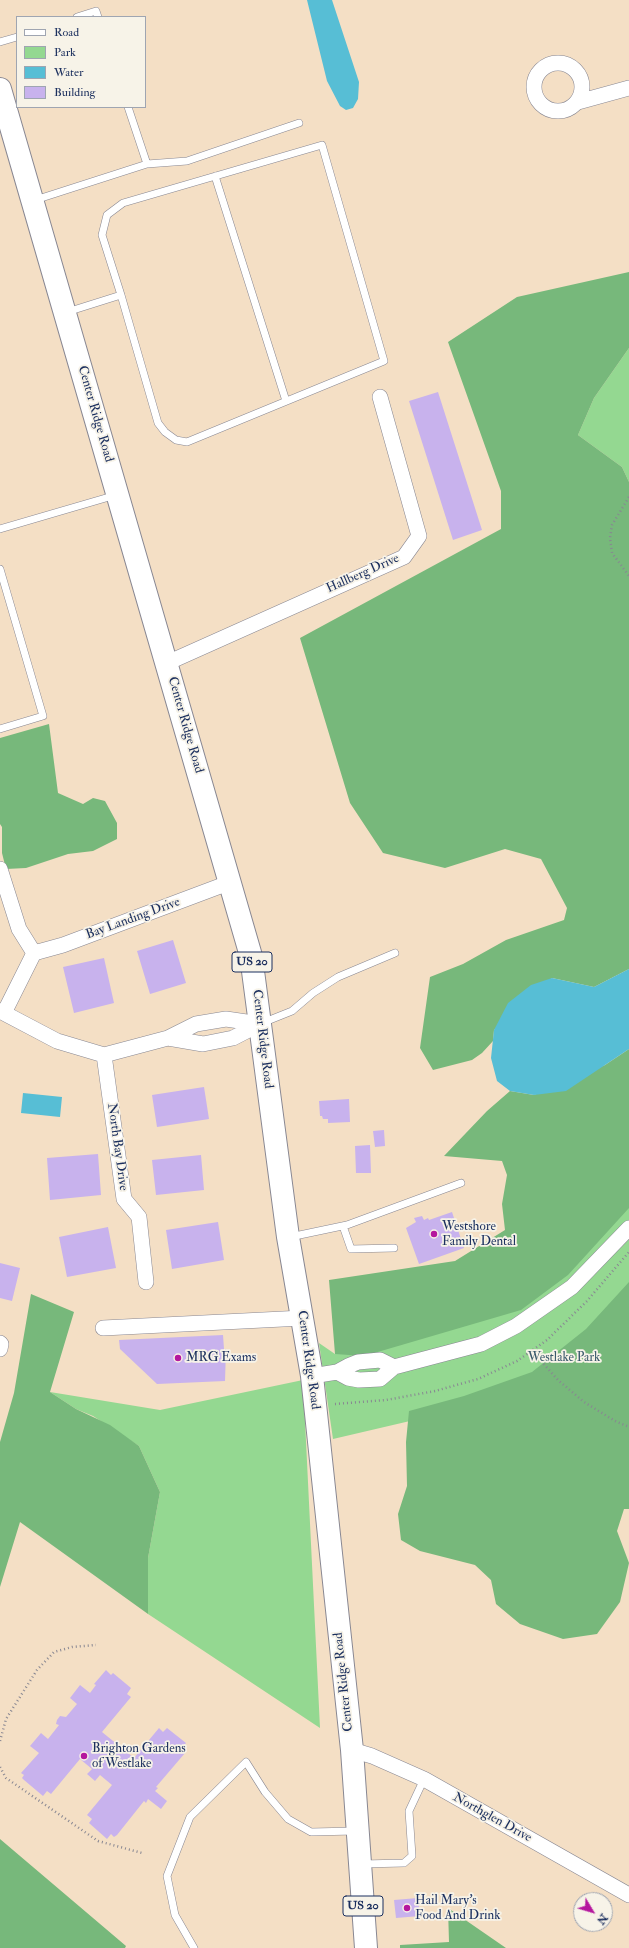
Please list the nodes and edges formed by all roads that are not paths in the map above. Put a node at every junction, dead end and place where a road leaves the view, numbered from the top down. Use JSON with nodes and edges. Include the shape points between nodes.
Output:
{"nodes":[{"id":1,"x":80,"y":16,"type":"edge"},
{"id":2,"x":98,"y":16,"type":"edge"},
{"id":3,"x":16,"y":37,"type":"edge"},
{"id":4,"x":0,"y":42,"type":"edge"},
{"id":5,"x":629,"y":88,"type":"edge"},
{"id":6,"x":0,"y":89,"type":"edge"},
{"id":7,"x":578,"y":102,"type":"dead end"},
{"id":8,"x":128,"y":108,"type":"edge"},
{"id":9,"x":299,"y":123,"type":"dead end"},
{"id":10,"x":147,"y":164,"type":"junction"},
{"id":11,"x":215,"y":176,"type":"junction"},
{"id":12,"x":32,"y":201,"type":"junction"},
{"id":13,"x":122,"y":295,"type":"junction"},
{"id":14,"x":65,"y":312,"type":"junction"},
{"id":15,"x":380,"y":397,"type":"dead end"},
{"id":16,"x":286,"y":401,"type":"junction"},
{"id":17,"x":118,"y":494,"type":"junction"},
{"id":18,"x":0,"y":529,"type":"edge"},
{"id":19,"x":0,"y":569,"type":"edge"},
{"id":20,"x":167,"y":663,"type":"junction"},
{"id":21,"x":0,"y":729,"type":"edge"},
{"id":22,"x":0,"y":869,"type":"edge"},
{"id":23,"x":231,"y":882,"type":"junction"},
{"id":24,"x":34,"y":953,"type":"junction"},
{"id":25,"x":395,"y":953,"type":"dead end"},
{"id":26,"x":2,"y":1012,"type":"edge"},
{"id":27,"x":260,"y":1024,"type":"junction"},
{"id":28,"x":168,"y":1038,"type":"junction"},
{"id":29,"x":104,"y":1055,"type":"junction"},
{"id":30,"x":462,"y":1183,"type":"dead end"},
{"id":31,"x":343,"y":1226,"type":"junction"},
{"id":32,"x":629,"y":1228,"type":"edge"},
{"id":33,"x":288,"y":1237,"type":"junction"},
{"id":34,"x":394,"y":1248,"type":"dead end"},
{"id":35,"x":146,"y":1282,"type":"dead end"},
{"id":36,"x":303,"y":1318,"type":"junction"},
{"id":37,"x":103,"y":1328,"type":"dead end"},
{"id":38,"x":0,"y":1343,"type":"edge"},
{"id":39,"x":0,"y":1349,"type":"edge"},
{"id":40,"x":312,"y":1376,"type":"junction"},
{"id":41,"x":352,"y":1750,"type":"junction"},
{"id":42,"x":424,"y":1780,"type":"junction"},
{"id":43,"x":357,"y":1831,"type":"junction"},
{"id":44,"x":360,"y":1864,"type":"junction"},
{"id":45,"x":629,"y":1895,"type":"edge"},
{"id":46,"x":194,"y":1948,"type":"edge"},
{"id":47,"x":366,"y":1948,"type":"edge"}],
"edges":[{"from":1,"to":2,"type":"lane","via":[[96,11]]},
{"from":3,"to":4,"type":"lane"},
{"from":5,"to":7,"type":"street"},
{"from":6,"to":12,"type":"main road","name":"Center Ridge Road","number":"US 20"},
{"from":8,"to":10,"type":"lane"},
{"from":9,"to":10,"type":"lane","via":[[187,161]]},
{"from":10,"to":12,"type":"lane"},
{"from":11,"to":13,"type":"lane","via":[[123,203],[107,216],[102,235]]},
{"from":11,"to":16,"type":"lane"},
{"from":11,"to":16,"type":"lane","via":[[322,145],[384,361]]},
{"from":12,"to":14,"type":"main road","name":"Center Ridge Road","number":"US 20"},
{"from":13,"to":14,"type":"lane"},
{"from":13,"to":16,"type":"lane","via":[[158,423],[176,440],[187,442]]},
{"from":14,"to":17,"type":"main road","name":"Center Ridge Road","number":"US 20"},
{"from":15,"to":20,"type":"street","name":"Hallberg Drive","via":[[419,536],[404,557]]},
{"from":17,"to":18,"type":"lane"},
{"from":17,"to":20,"type":"main road","name":"Center Ridge Road","number":"US 20"},
{"from":19,"to":21,"type":"lane","via":[[43,716]]},
{"from":20,"to":23,"type":"main road","name":"Center Ridge Road","number":"US 20"},
{"from":22,"to":24,"type":"street","via":[[19,929]]},
{"from":23,"to":24,"type":"street","name":"Bay Landing Drive","via":[[63,945]]},
{"from":23,"to":27,"type":"main road","name":"Center Ridge Road","number":"US 20","via":[[251,956]]},
{"from":24,"to":26,"type":"street"},
{"from":25,"to":27,"type":"lane","via":[[338,977],[292,1011]]},
{"from":26,"to":29,"type":"street","via":[[57,1041]]},
{"from":27,"to":28,"type":"street","via":[[226,1019],[196,1024]]},
{"from":27,"to":28,"type":"street","via":[[233,1038],[203,1044]]},
{"from":27,"to":33,"type":"main road","name":"Center Ridge Road","number":"US 20"},
{"from":28,"to":29,"type":"street"},
{"from":29,"to":35,"type":"street","name":"North Bay Drive","via":[[124,1199],[139,1217]]},
{"from":30,"to":31,"type":"lane"},
{"from":31,"to":33,"type":"lane"},
{"from":31,"to":34,"type":"lane","via":[[351,1249]]},
{"from":32,"to":40,"type":"street","via":[[572,1287],[516,1326],[481,1344],[394,1367],[380,1360],[358,1362],[337,1372]]},
{"from":33,"to":36,"type":"main road","name":"Center Ridge Road","number":"US 20"},
{"from":36,"to":37,"type":"street"},
{"from":36,"to":40,"type":"main road","name":"Center Ridge Road","number":"US 20"},
{"from":38,"to":39,"type":"street"},
{"from":40,"to":41,"type":"main road","name":"Center Ridge Road","number":"US 20"},
{"from":41,"to":42,"type":"street","name":"Northglen Drive","via":[[372,1756]]},
{"from":41,"to":43,"type":"main road","name":"Center Ridge Road","number":"US 20"},
{"from":42,"to":44,"type":"lane","via":[[409,1811],[412,1856],[404,1863]]},
{"from":42,"to":45,"type":"street","name":"Northglen Drive"},
{"from":43,"to":44,"type":"main road","name":"Center Ridge Road","number":"US 20"},
{"from":43,"to":46,"type":"lane","via":[[311,1832],[288,1818],[265,1792],[246,1762],[190,1817],[167,1876],[175,1915]]},
{"from":44,"to":47,"type":"main road","name":"Center Ridge Road","number":"US 20"}]}
